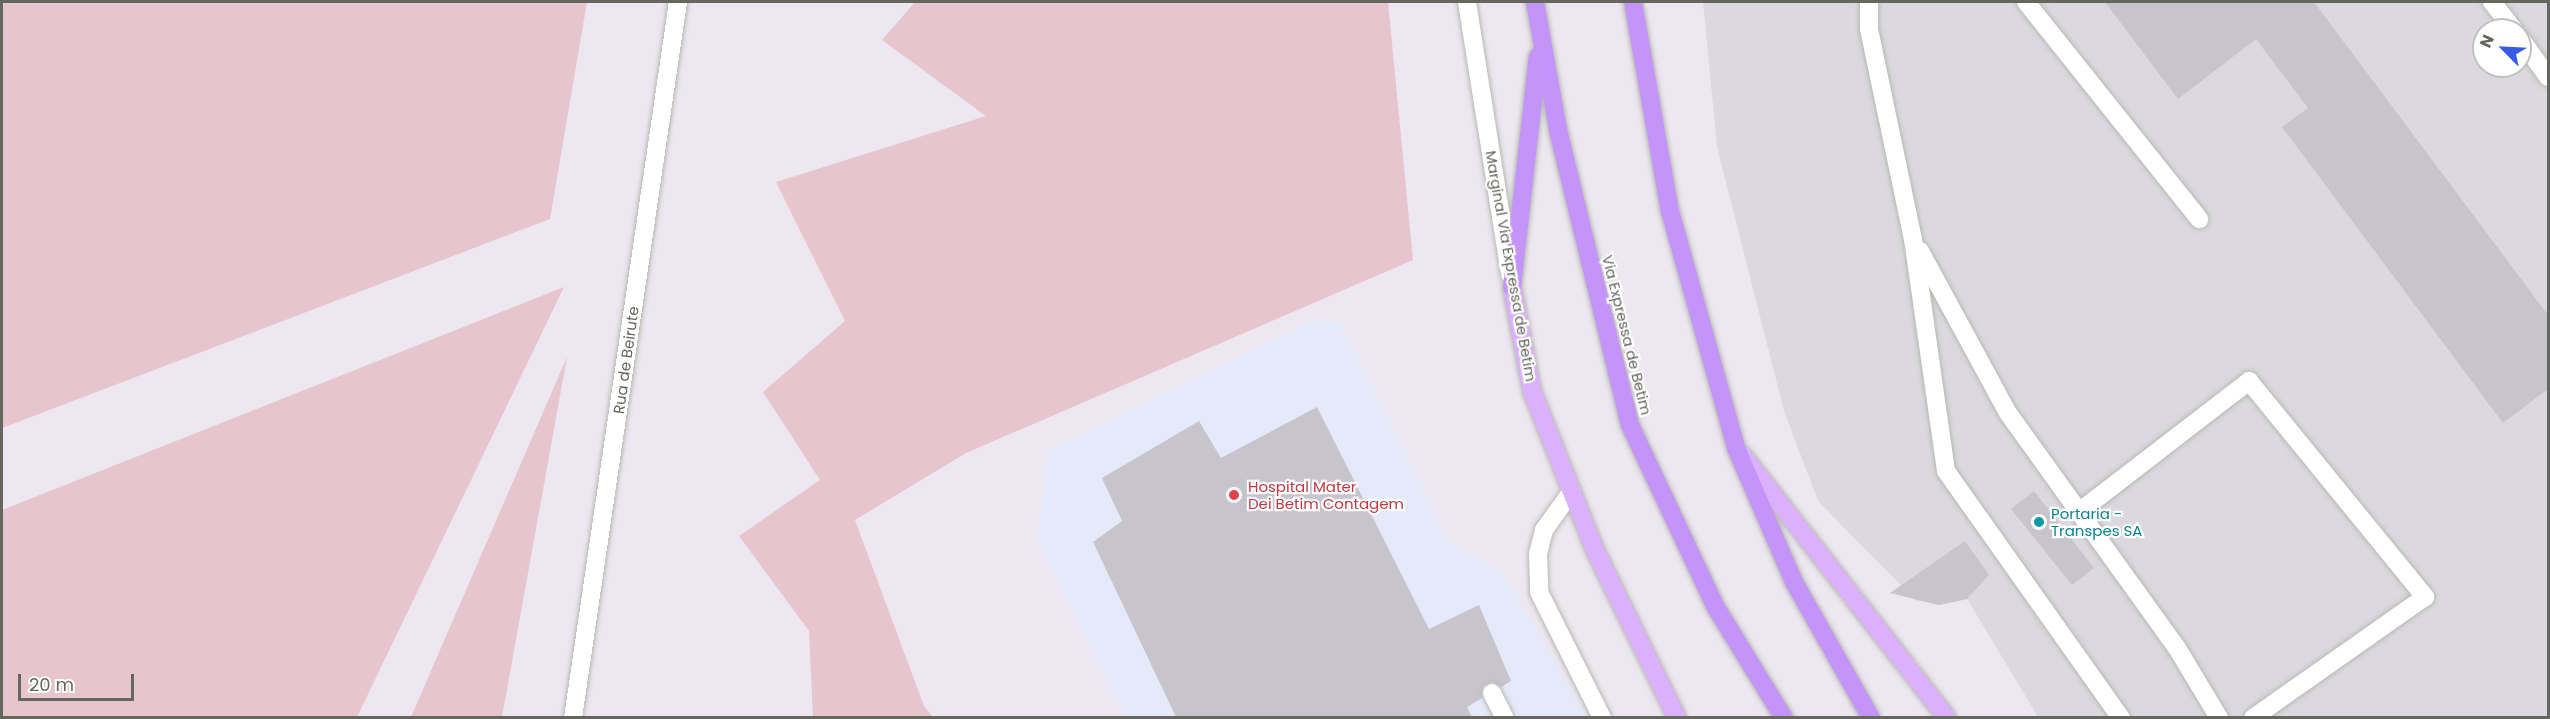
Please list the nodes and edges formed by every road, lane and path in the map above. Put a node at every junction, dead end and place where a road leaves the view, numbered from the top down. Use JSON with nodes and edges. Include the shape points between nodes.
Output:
{"nodes":[{"id":1,"x":678,"y":2,"type":"edge"},
{"id":2,"x":1467,"y":2,"type":"edge"},
{"id":3,"x":1535,"y":2,"type":"edge"},
{"id":4,"x":1633,"y":2,"type":"edge"},
{"id":5,"x":1869,"y":2,"type":"edge"},
{"id":6,"x":2026,"y":2,"type":"edge"},
{"id":7,"x":2492,"y":2,"type":"edge"},
{"id":8,"x":2505,"y":18,"type":"edge"},
{"id":9,"x":1540,"y":39,"type":"junction"},
{"id":10,"x":2532,"y":55,"type":"edge"},
{"id":11,"x":2548,"y":77,"type":"edge"},
{"id":12,"x":2199,"y":219,"type":"dead end"},
{"id":13,"x":1913,"y":239,"type":"junction"},
{"id":14,"x":1512,"y":287,"type":"junction"},
{"id":15,"x":1736,"y":447,"type":"junction"},
{"id":16,"x":1572,"y":491,"type":"junction"},
{"id":17,"x":2079,"y":512,"type":"junction"},
{"id":18,"x":1492,"y":693,"type":"dead end"},
{"id":19,"x":573,"y":717,"type":"edge"},
{"id":20,"x":1505,"y":717,"type":"edge"},
{"id":21,"x":1602,"y":717,"type":"edge"},
{"id":22,"x":1677,"y":717,"type":"edge"},
{"id":23,"x":1784,"y":717,"type":"edge"},
{"id":24,"x":1871,"y":717,"type":"edge"},
{"id":25,"x":1947,"y":717,"type":"edge"},
{"id":26,"x":2121,"y":717,"type":"edge"},
{"id":27,"x":2219,"y":717,"type":"edge"},
{"id":28,"x":2253,"y":717,"type":"edge"}],
"edges":[{"from":1,"to":19,"type":"street","name":"Rua de Beirute"},
{"from":2,"to":14,"type":"street","name":"Marginal Via Expressa de Betim"},
{"from":3,"to":9,"type":"highway","name":"Via Expressa de Betim"},
{"from":4,"to":15,"type":"highway","via":[[1670,211]]},
{"from":5,"to":13,"type":"street","via":[[1869,29]]},
{"from":6,"to":12,"type":"street"},
{"from":7,"to":8,"type":"street"},
{"from":9,"to":14,"type":"highway"},
{"from":9,"to":23,"type":"highway","name":"Via Expressa de Betim","via":[[1630,425],[1715,606]]},
{"from":10,"to":11,"type":"street"},
{"from":13,"to":17,"type":"street","via":[[2008,413]]},
{"from":13,"to":26,"type":"street","via":[[1946,471]]},
{"from":14,"to":16,"type":"main road","name":"Marginal Via Expressa de Betim","via":[[1532,390]]},
{"from":15,"to":24,"type":"highway","via":[[1794,582]]},
{"from":15,"to":25,"type":"main road"},
{"from":16,"to":21,"type":"street","via":[[1544,530],[1538,554],[1539,592]]},
{"from":16,"to":22,"type":"main road","name":"Marginal Via Expressa de Betim","via":[[1595,550]]},
{"from":17,"to":27,"type":"street","via":[[2177,648]]},
{"from":17,"to":28,"type":"street","via":[[2249,381],[2425,597]]},
{"from":18,"to":20,"type":"street"}]}
